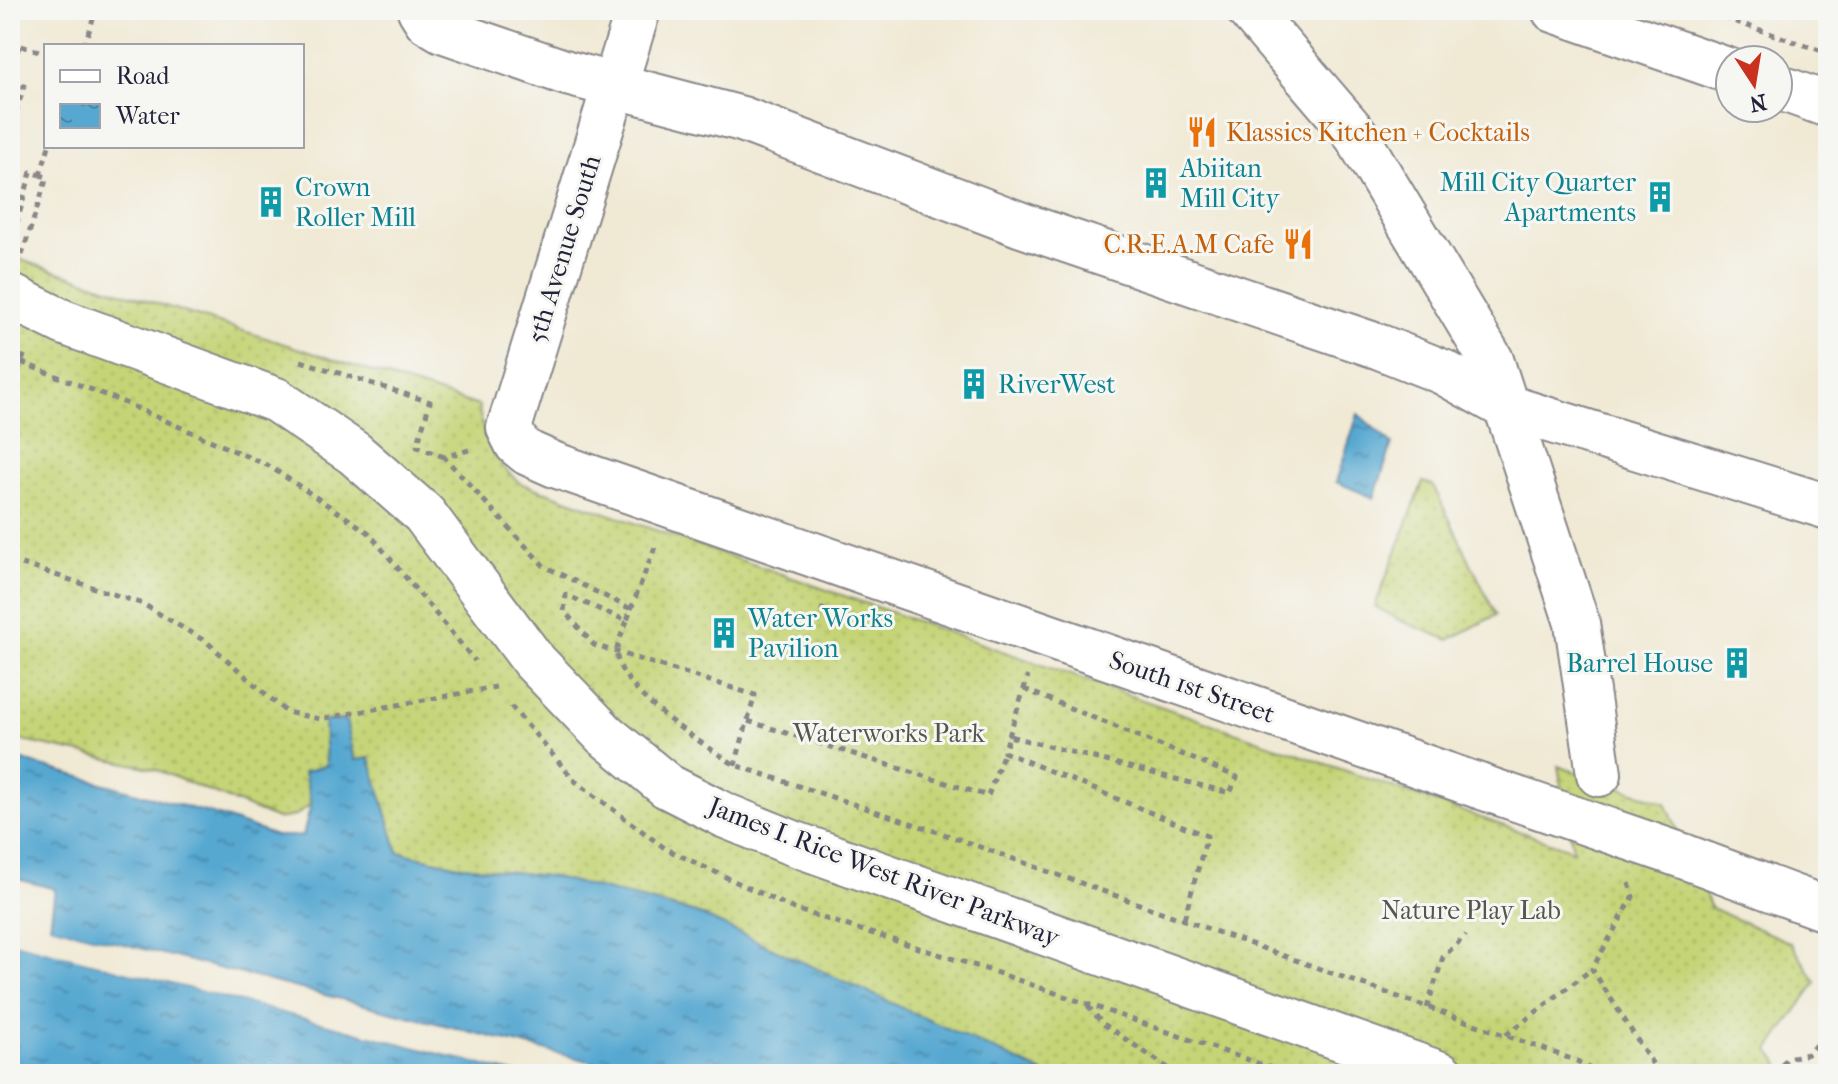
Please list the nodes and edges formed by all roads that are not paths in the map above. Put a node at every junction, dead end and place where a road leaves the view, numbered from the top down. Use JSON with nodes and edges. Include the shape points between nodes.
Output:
{"nodes":[{"id":1,"x":420,"y":10,"type":"edge"},
{"id":2,"x":638,"y":10,"type":"edge"},
{"id":3,"x":1249,"y":10,"type":"edge"},
{"id":4,"x":1554,"y":10,"type":"edge"},
{"id":5,"x":1714,"y":65,"type":"edge"},
{"id":6,"x":615,"y":86,"type":"junction"},
{"id":7,"x":1794,"y":93,"type":"edge"},
{"id":8,"x":1828,"y":105,"type":"edge"},
{"id":9,"x":14,"y":280,"type":"edge"},
{"id":10,"x":1504,"y":406,"type":"junction"},
{"id":11,"x":555,"y":465,"type":"joint"},
{"id":12,"x":1828,"y":507,"type":"edge"},
{"id":13,"x":1599,"y":774,"type":"dead end"},
{"id":14,"x":1828,"y":910,"type":"edge"},
{"id":15,"x":1441,"y":1074,"type":"edge"}],
"edges":[{"from":1,"to":6,"type":"street","via":[[442,30]]},
{"from":2,"to":6,"type":"street","name":"5th Avenue South"},
{"from":3,"to":10,"type":"street","via":[[1356,135],[1491,360]]},
{"from":4,"to":5,"type":"street"},
{"from":6,"to":10,"type":"street","via":[[742,119],[1022,225],[1380,347],[1443,372]]},
{"from":6,"to":11,"type":"street","name":"5th Avenue South","via":[[509,428],[528,453]]},
{"from":7,"to":8,"type":"street"},
{"from":9,"to":15,"type":"street","name":"James I. Rice West River Parkway","via":[[63,322],[276,400],[354,453],[424,514],[533,660],[604,734],[667,786],[804,847]]},
{"from":10,"to":12,"type":"street"},
{"from":10,"to":13,"type":"street","via":[[1577,623]]},
{"from":11,"to":14,"type":"street","name":"South 1st Street","bridge":true}]}
